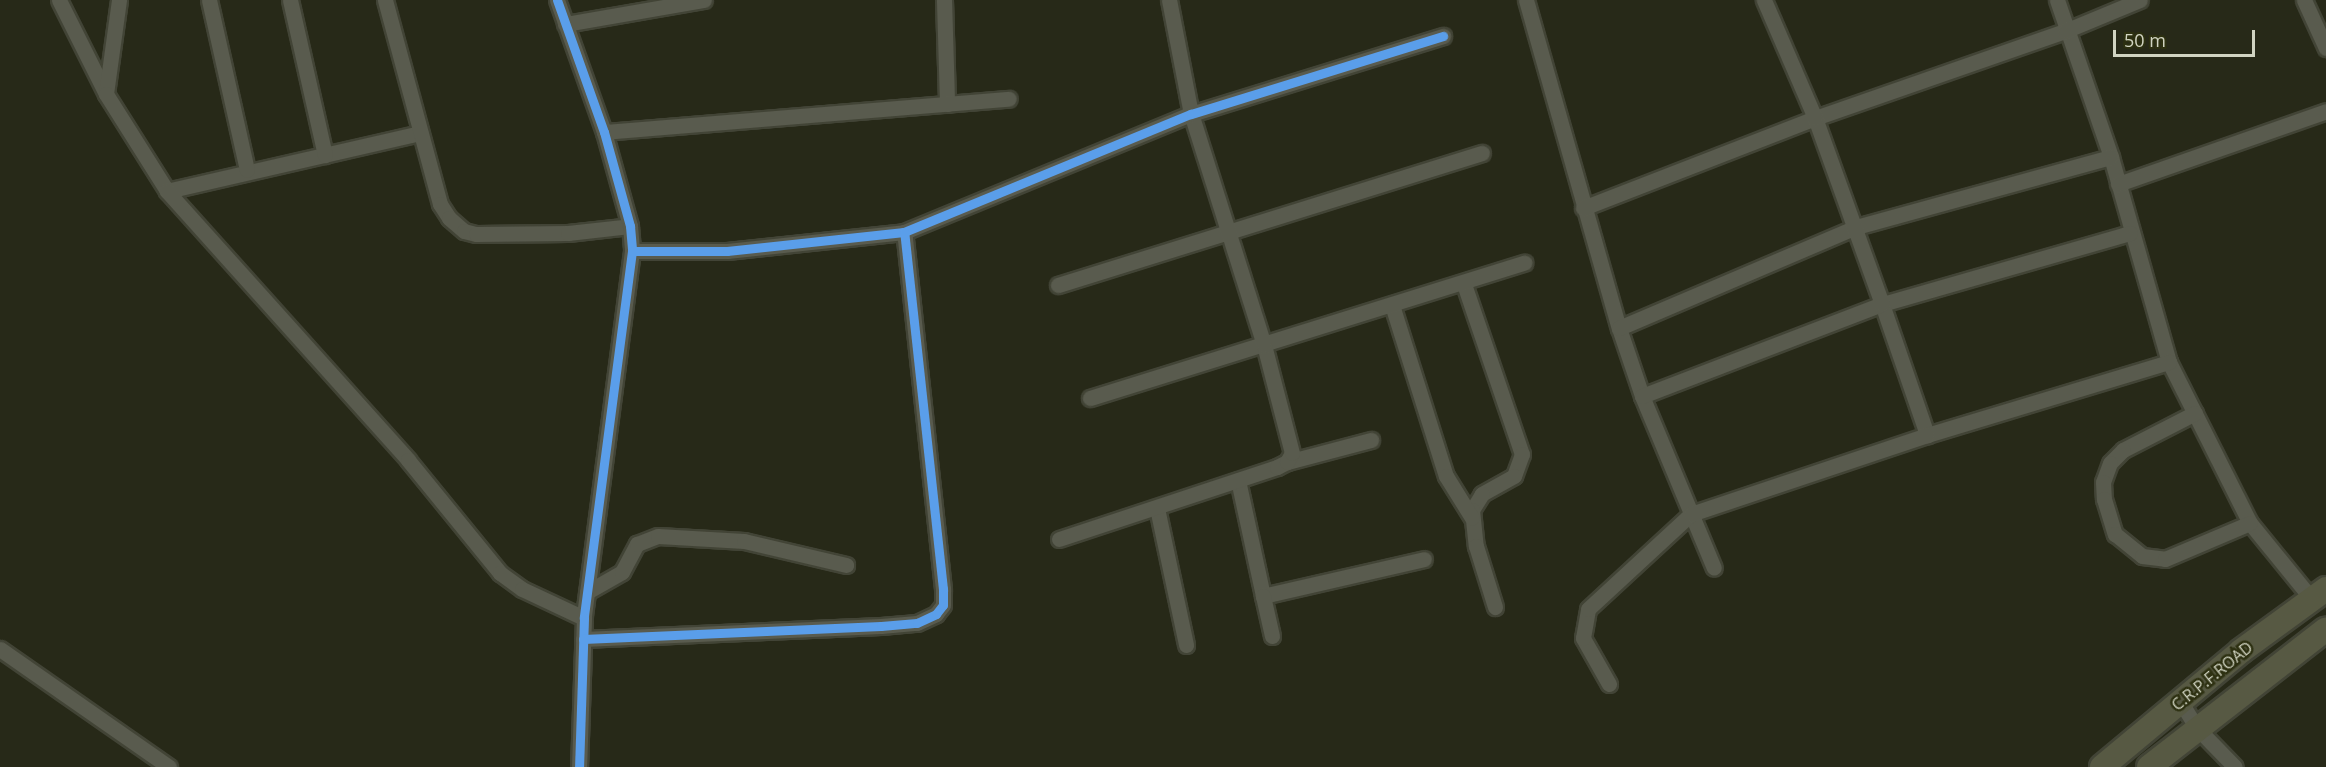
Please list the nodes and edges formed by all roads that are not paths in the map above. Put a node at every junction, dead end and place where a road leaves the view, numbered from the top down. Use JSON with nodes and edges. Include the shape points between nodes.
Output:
{"nodes":[{"id":1,"x":59,"y":0,"type":"edge"},
{"id":2,"x":119,"y":0,"type":"edge"},
{"id":3,"x":208,"y":0,"type":"edge"},
{"id":4,"x":290,"y":0,"type":"edge"},
{"id":5,"x":385,"y":0,"type":"edge"},
{"id":6,"x":557,"y":0,"type":"edge"},
{"id":7,"x":702,"y":0,"type":"edge"},
{"id":8,"x":944,"y":0,"type":"edge"},
{"id":9,"x":1169,"y":0,"type":"edge"},
{"id":10,"x":1526,"y":0,"type":"edge"},
{"id":11,"x":1764,"y":0,"type":"edge"},
{"id":12,"x":2056,"y":0,"type":"edge"},
{"id":13,"x":2140,"y":0,"type":"edge"},
{"id":14,"x":2304,"y":0,"type":"edge"},
{"id":15,"x":565,"y":24,"type":"junction"},
{"id":16,"x":2065,"y":31,"type":"junction"},
{"id":17,"x":1443,"y":36,"type":"dead end"},
{"id":18,"x":2326,"y":48,"type":"edge"},
{"id":19,"x":106,"y":94,"type":"junction"},
{"id":20,"x":1009,"y":99,"type":"dead end"},
{"id":21,"x":947,"y":104,"type":"junction"},
{"id":22,"x":2326,"y":111,"type":"edge"},
{"id":23,"x":1191,"y":114,"type":"junction"},
{"id":24,"x":1815,"y":117,"type":"junction"},
{"id":25,"x":604,"y":132,"type":"junction"},
{"id":26,"x":420,"y":133,"type":"junction"},
{"id":27,"x":1482,"y":153,"type":"dead end"},
{"id":28,"x":324,"y":155,"type":"junction"},
{"id":29,"x":2110,"y":157,"type":"junction"},
{"id":30,"x":247,"y":170,"type":"junction"},
{"id":31,"x":2118,"y":184,"type":"junction"},
{"id":32,"x":167,"y":191,"type":"junction"},
{"id":33,"x":1583,"y":208,"type":"junction"},
{"id":34,"x":630,"y":226,"type":"junction"},
{"id":35,"x":1856,"y":227,"type":"junction"},
{"id":36,"x":1230,"y":231,"type":"junction"},
{"id":37,"x":904,"y":232,"type":"junction"},
{"id":38,"x":2130,"y":232,"type":"junction"},
{"id":39,"x":632,"y":251,"type":"junction"},
{"id":40,"x":1524,"y":263,"type":"dead end"},
{"id":41,"x":1464,"y":284,"type":"junction"},
{"id":42,"x":1058,"y":285,"type":"dead end"},
{"id":43,"x":1882,"y":304,"type":"junction"},
{"id":44,"x":1392,"y":305,"type":"junction"},
{"id":45,"x":1619,"y":328,"type":"junction"},
{"id":46,"x":1264,"y":345,"type":"junction"},
{"id":47,"x":2169,"y":362,"type":"junction"},
{"id":48,"x":1642,"y":396,"type":"junction"},
{"id":49,"x":1090,"y":398,"type":"dead end"},
{"id":50,"x":2195,"y":413,"type":"junction"},
{"id":51,"x":1927,"y":435,"type":"junction"},
{"id":52,"x":1371,"y":440,"type":"dead end"},
{"id":53,"x":1287,"y":462,"type":"junction"},
{"id":54,"x":1238,"y":480,"type":"junction"},
{"id":55,"x":1157,"y":508,"type":"junction"},
{"id":56,"x":1691,"y":514,"type":"junction"},
{"id":57,"x":1472,"y":518,"type":"junction"},
{"id":58,"x":2250,"y":523,"type":"junction"},
{"id":59,"x":1059,"y":539,"type":"dead end"},
{"id":60,"x":1424,"y":559,"type":"dead end"},
{"id":61,"x":846,"y":565,"type":"dead end"},
{"id":62,"x":1714,"y":568,"type":"dead end"},
{"id":63,"x":587,"y":592,"type":"junction"},
{"id":64,"x":2318,"y":593,"type":"edge"},
{"id":65,"x":1263,"y":596,"type":"junction"},
{"id":66,"x":1495,"y":607,"type":"dead end"},
{"id":67,"x":584,"y":618,"type":"junction"},
{"id":68,"x":2326,"y":629,"type":"edge"},
{"id":69,"x":1272,"y":636,"type":"dead end"},
{"id":70,"x":583,"y":639,"type":"junction"},
{"id":71,"x":1186,"y":645,"type":"dead end"},
{"id":72,"x":0,"y":649,"type":"edge"},
{"id":73,"x":1609,"y":684,"type":"dead end"},
{"id":74,"x":2180,"y":701,"type":"junction"},
{"id":75,"x":2197,"y":728,"type":"junction"},
{"id":76,"x":169,"y":767,"type":"edge"},
{"id":77,"x":579,"y":767,"type":"edge"},
{"id":78,"x":2102,"y":767,"type":"edge"},
{"id":79,"x":2149,"y":767,"type":"edge"},
{"id":80,"x":2235,"y":767,"type":"edge"}],
"edges":[{"from":1,"to":19,"type":"street"},
{"from":2,"to":19,"type":"street"},
{"from":3,"to":30,"type":"street"},
{"from":4,"to":28,"type":"street"},
{"from":5,"to":26,"type":"street"},
{"from":6,"to":15,"type":"street"},
{"from":7,"to":15,"type":"street"},
{"from":8,"to":21,"type":"street"},
{"from":9,"to":23,"type":"street"},
{"from":10,"to":33,"type":"street"},
{"from":11,"to":24,"type":"street"},
{"from":12,"to":16,"type":"street"},
{"from":13,"to":16,"type":"street"},
{"from":14,"to":18,"type":"street"},
{"from":15,"to":25,"type":"street"},
{"from":16,"to":24,"type":"street"},
{"from":16,"to":29,"type":"street"},
{"from":17,"to":23,"type":"street"},
{"from":19,"to":32,"type":"street"},
{"from":20,"to":21,"type":"street"},
{"from":21,"to":25,"type":"street"},
{"from":22,"to":31,"type":"street"},
{"from":23,"to":36,"type":"street"},
{"from":23,"to":37,"type":"street"},
{"from":24,"to":33,"type":"street"},
{"from":24,"to":35,"type":"street"},
{"from":25,"to":34,"type":"street"},
{"from":26,"to":28,"type":"street"},
{"from":26,"to":34,"type":"street","via":[[440,204],[464,231],[568,232]]},
{"from":27,"to":36,"type":"street"},
{"from":28,"to":30,"type":"street"},
{"from":29,"to":31,"type":"street"},
{"from":29,"to":35,"type":"street"},
{"from":30,"to":32,"type":"street"},
{"from":31,"to":38,"type":"street"},
{"from":32,"to":67,"type":"street","via":[[408,460],[500,573],[522,590]]},
{"from":33,"to":45,"type":"street"},
{"from":34,"to":39,"type":"street"},
{"from":35,"to":43,"type":"street"},
{"from":35,"to":45,"type":"street"},
{"from":36,"to":42,"type":"street"},
{"from":36,"to":46,"type":"street"},
{"from":37,"to":39,"type":"street","via":[[727,250]]},
{"from":37,"to":70,"type":"street","via":[[943,589],[943,604],[936,614],[917,623],[880,626]]},
{"from":38,"to":43,"type":"street"},
{"from":38,"to":47,"type":"street"},
{"from":39,"to":63,"type":"street"},
{"from":40,"to":41,"type":"street"},
{"from":41,"to":44,"type":"street"},
{"from":41,"to":57,"type":"street","via":[[1522,454],[1514,476],[1475,501]]},
{"from":43,"to":48,"type":"street"},
{"from":43,"to":51,"type":"street"},
{"from":44,"to":46,"type":"street"},
{"from":44,"to":57,"type":"street","via":[[1446,476]]},
{"from":45,"to":48,"type":"street"},
{"from":46,"to":49,"type":"street"},
{"from":46,"to":53,"type":"street","via":[[1292,445]]},
{"from":47,"to":50,"type":"street"},
{"from":47,"to":51,"type":"street"},
{"from":48,"to":56,"type":"street"},
{"from":50,"to":58,"type":"street"},
{"from":50,"to":58,"type":"street","via":[[2123,450],[2110,463],[2104,490],[2115,534],[2142,556],[2165,559]]},
{"from":51,"to":56,"type":"street"},
{"from":52,"to":53,"type":"street"},
{"from":53,"to":54,"type":"street"},
{"from":54,"to":55,"type":"street"},
{"from":54,"to":65,"type":"street"},
{"from":55,"to":59,"type":"street"},
{"from":55,"to":71,"type":"street"},
{"from":56,"to":62,"type":"street"},
{"from":56,"to":73,"type":"street","via":[[1588,609],[1583,638]]},
{"from":57,"to":66,"type":"street"},
{"from":58,"to":64,"type":"street"},
{"from":60,"to":65,"type":"street"},
{"from":61,"to":63,"type":"street","via":[[744,541],[658,536],[637,544],[622,572]]},
{"from":63,"to":67,"type":"street"},
{"from":64,"to":74,"type":"main road","name":"C.R.P.F.ROAD"},
{"from":65,"to":69,"type":"street"},
{"from":67,"to":70,"type":"street"},
{"from":68,"to":75,"type":"main road","name":"C.R.P.F.ROAD"},
{"from":70,"to":77,"type":"street"},
{"from":72,"to":76,"type":"street"},
{"from":74,"to":75,"type":"street"},
{"from":74,"to":78,"type":"main road","name":"C.R.P.F.ROAD"},
{"from":75,"to":79,"type":"main road","name":"C.R.P.F.ROAD"},
{"from":75,"to":80,"type":"street"}]}
